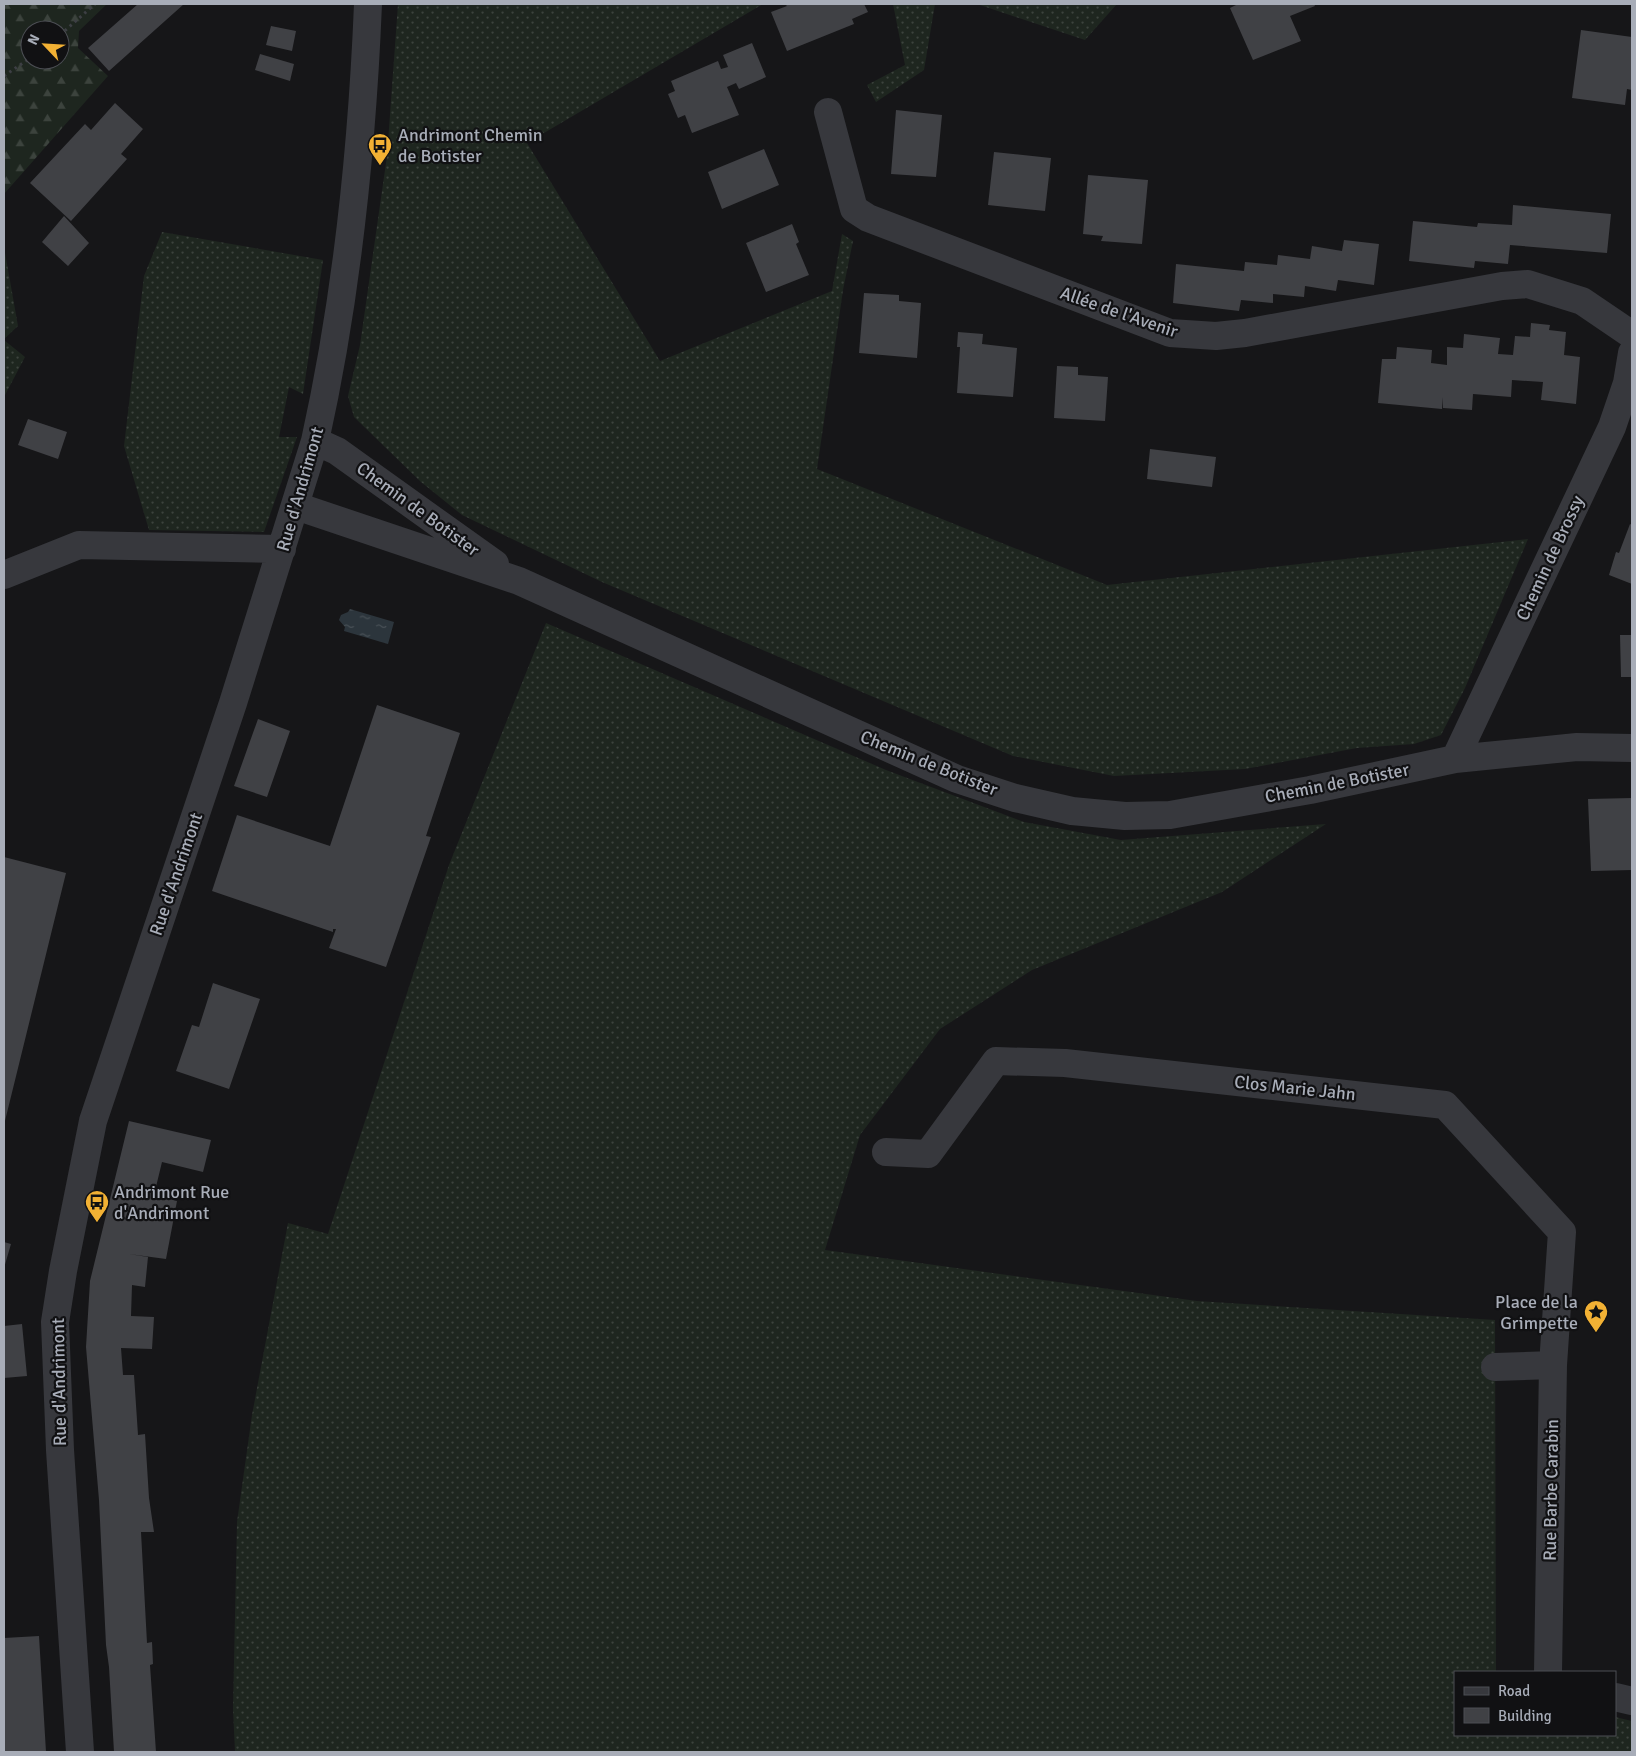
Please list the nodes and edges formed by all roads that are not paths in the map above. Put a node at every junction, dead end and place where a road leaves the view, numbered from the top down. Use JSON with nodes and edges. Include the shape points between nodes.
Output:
{"nodes":[{"id":1,"x":368,"y":4,"type":"edge"},
{"id":2,"x":828,"y":112,"type":"dead end"},
{"id":3,"x":1632,"y":335,"type":"edge"},
{"id":4,"x":1632,"y":353,"type":"edge"},
{"id":5,"x":315,"y":440,"type":"junction"},
{"id":6,"x":296,"y":506,"type":"junction"},
{"id":7,"x":282,"y":549,"type":"junction"},
{"id":8,"x":4,"y":575,"type":"edge"},
{"id":9,"x":519,"y":581,"type":"junction"},
{"id":10,"x":1632,"y":748,"type":"edge"},
{"id":11,"x":1455,"y":759,"type":"junction"},
{"id":12,"x":886,"y":1152,"type":"dead end"},
{"id":13,"x":1495,"y":1366,"type":"dead end"},
{"id":14,"x":1553,"y":1366,"type":"junction"},
{"id":15,"x":1548,"y":1671,"type":"edge"},
{"id":16,"x":1616,"y":1697,"type":"edge"},
{"id":17,"x":1632,"y":1701,"type":"edge"},
{"id":18,"x":80,"y":1752,"type":"edge"}],
"edges":[{"from":1,"to":5,"type":"street","name":"Rue d'Andrimont","via":[[358,170],[341,295]]},
{"from":2,"to":3,"type":"street","name":"Allée de l'Avenir","via":[[854,209],[868,218],[1170,333],[1216,336],[1245,333],[1528,284],[1582,301]]},
{"from":4,"to":11,"type":"street","name":"Chemin de Brossy","via":[[1627,383],[1612,427]]},
{"from":5,"to":6,"type":"street","name":"Rue d'Andrimont"},
{"from":5,"to":9,"type":"street","name":"Chemin de Botister","via":[[337,451]]},
{"from":6,"to":7,"type":"street","name":"Rue d'Andrimont"},
{"from":6,"to":9,"type":"street","name":"Chemin de Botister"},
{"from":7,"to":8,"type":"street","via":[[80,545]]},
{"from":7,"to":18,"type":"street","name":"Rue d'Andrimont","via":[[93,1121],[60,1288],[55,1322],[60,1450]]},
{"from":9,"to":11,"type":"street","name":"Chemin de Botister","via":[[957,779],[1015,798],[1072,811],[1125,816],[1170,815]]},
{"from":10,"to":11,"type":"street","name":"Chemin de Botister","via":[[1577,747]]},
{"from":12,"to":14,"type":"street","name":"Clos Marie Jahn","via":[[928,1154],[996,1061],[1065,1063],[1445,1104],[1562,1232]]},
{"from":13,"to":14,"type":"street"},
{"from":14,"to":15,"type":"street","name":"Rue Barbe Carabin"},
{"from":16,"to":17,"type":"street"}]}
